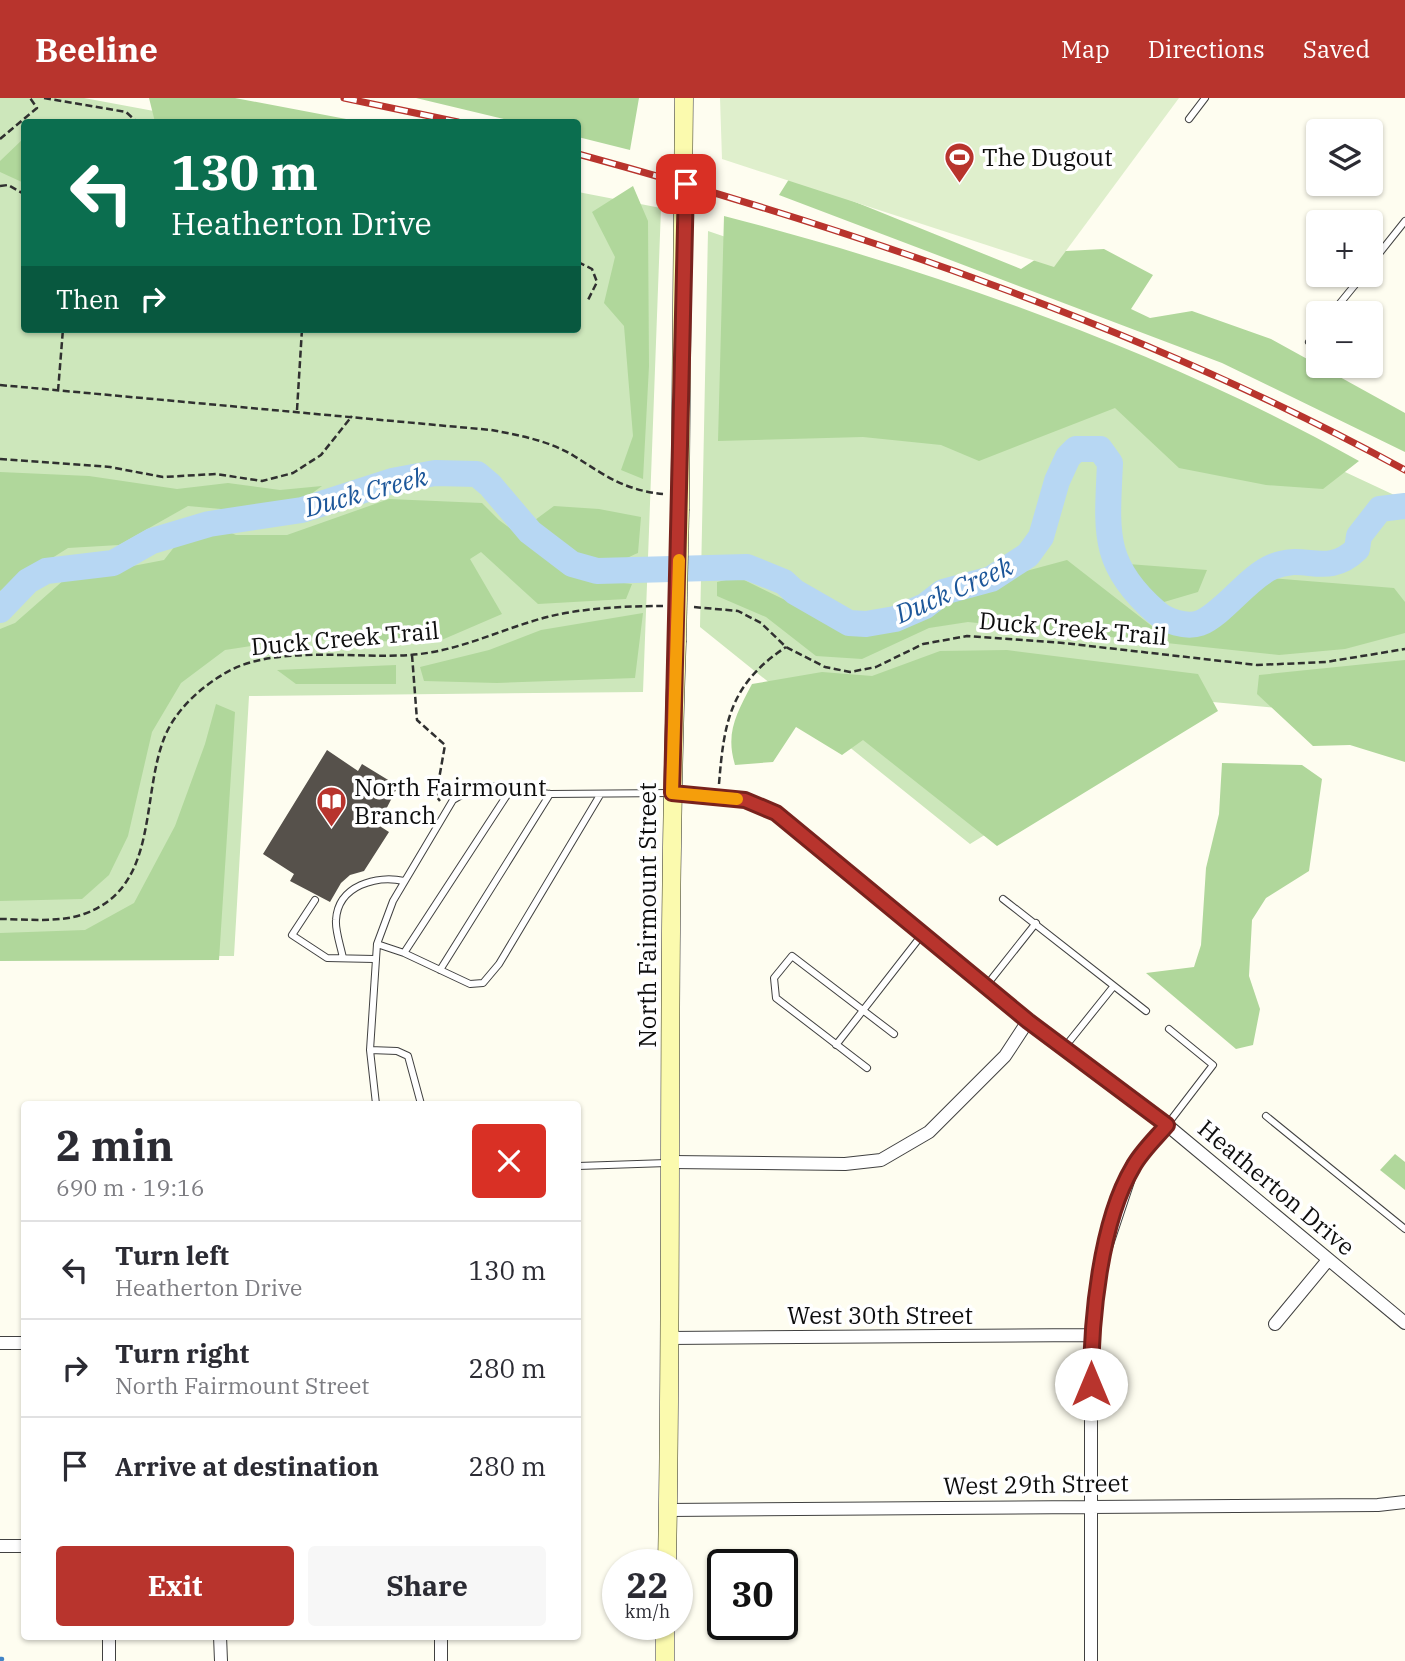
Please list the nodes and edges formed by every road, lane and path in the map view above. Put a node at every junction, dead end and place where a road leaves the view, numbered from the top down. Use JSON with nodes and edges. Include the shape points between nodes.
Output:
{"nodes":[{"id":1,"x":30,"y":98,"type":"edge"},
{"id":2,"x":44,"y":98,"type":"edge"},
{"id":3,"x":684,"y":98,"type":"edge"},
{"id":4,"x":1205,"y":98,"type":"edge"},
{"id":5,"x":24,"y":119,"type":"edge"},
{"id":6,"x":133,"y":119,"type":"edge"},
{"id":7,"x":1189,"y":119,"type":"dead end"},
{"id":8,"x":21,"y":121,"type":"edge"},
{"id":9,"x":0,"y":139,"type":"edge"},
{"id":10,"x":0,"y":186,"type":"edge"},
{"id":11,"x":21,"y":192,"type":"edge"},
{"id":12,"x":1405,"y":221,"type":"edge"},
{"id":13,"x":1383,"y":249,"type":"edge"},
{"id":14,"x":581,"y":264,"type":"edge"},
{"id":15,"x":1353,"y":287,"type":"edge"},
{"id":16,"x":1342,"y":301,"type":"edge"},
{"id":17,"x":587,"y":302,"type":"dead end"},
{"id":18,"x":63,"y":333,"type":"edge"},
{"id":19,"x":302,"y":333,"type":"edge"},
{"id":20,"x":0,"y":385,"type":"edge"},
{"id":21,"x":58,"y":391,"type":"junction"},
{"id":22,"x":297,"y":411,"type":"junction"},
{"id":23,"x":352,"y":416,"type":"junction"},
{"id":24,"x":0,"y":459,"type":"edge"},
{"id":25,"x":680,"y":502,"type":"junction"},
{"id":26,"x":675,"y":607,"type":"dead end"},
{"id":27,"x":687,"y":607,"type":"dead end"},
{"id":28,"x":786,"y":647,"type":"junction"},
{"id":29,"x":1405,"y":649,"type":"edge"},
{"id":30,"x":412,"y":655,"type":"junction"},
{"id":31,"x":511,"y":789,"type":"junction"},
{"id":32,"x":672,"y":793,"type":"junction"},
{"id":33,"x":550,"y":794,"type":"junction"},
{"id":34,"x":600,"y":794,"type":"junction"},
{"id":35,"x":718,"y":796,"type":"junction"},
{"id":36,"x":445,"y":808,"type":"junction"},
{"id":37,"x":404,"y":881,"type":"junction"},
{"id":38,"x":1003,"y":899,"type":"dead end"},
{"id":39,"x":315,"y":900,"type":"dead end"},
{"id":40,"x":0,"y":919,"type":"edge"},
{"id":41,"x":1036,"y":923,"type":"junction"},
{"id":42,"x":921,"y":936,"type":"junction"},
{"id":43,"x":377,"y":944,"type":"junction"},
{"id":44,"x":404,"y":953,"type":"junction"},
{"id":45,"x":343,"y":958,"type":"junction"},
{"id":46,"x":374,"y":959,"type":"junction"},
{"id":47,"x":440,"y":970,"type":"junction"},
{"id":48,"x":985,"y":987,"type":"junction"},
{"id":49,"x":1113,"y":987,"type":"junction"},
{"id":50,"x":863,"y":1010,"type":"junction"},
{"id":51,"x":1146,"y":1011,"type":"dead end"},
{"id":52,"x":1028,"y":1021,"type":"junction"},
{"id":53,"x":1169,"y":1029,"type":"dead end"},
{"id":54,"x":894,"y":1034,"type":"dead end"},
{"id":55,"x":836,"y":1045,"type":"junction"},
{"id":56,"x":1064,"y":1048,"type":"junction"},
{"id":57,"x":370,"y":1050,"type":"junction"},
{"id":58,"x":867,"y":1068,"type":"dead end"},
{"id":59,"x":376,"y":1101,"type":"edge"},
{"id":60,"x":420,"y":1101,"type":"edge"},
{"id":61,"x":1266,"y":1116,"type":"dead end"},
{"id":62,"x":1167,"y":1125,"type":"junction"},
{"id":63,"x":672,"y":1162,"type":"junction"},
{"id":64,"x":581,"y":1166,"type":"edge"},
{"id":65,"x":1405,"y":1229,"type":"edge"},
{"id":66,"x":1328,"y":1260,"type":"junction"},
{"id":67,"x":1405,"y":1323,"type":"edge"},
{"id":68,"x":1275,"y":1324,"type":"dead end"},
{"id":69,"x":1091,"y":1335,"type":"junction"},
{"id":70,"x":669,"y":1338,"type":"junction"},
{"id":71,"x":0,"y":1343,"type":"edge"},
{"id":72,"x":21,"y":1343,"type":"edge"},
{"id":73,"x":1405,"y":1502,"type":"edge"},
{"id":74,"x":1091,"y":1505,"type":"junction"},
{"id":75,"x":668,"y":1510,"type":"junction"},
{"id":76,"x":0,"y":1546,"type":"edge"},
{"id":77,"x":21,"y":1546,"type":"edge"},
{"id":78,"x":667,"y":1549,"type":"edge"},
{"id":79,"x":109,"y":1640,"type":"edge"},
{"id":80,"x":220,"y":1640,"type":"edge"},
{"id":81,"x":441,"y":1640,"type":"edge"},
{"id":82,"x":666,"y":1640,"type":"edge"},
{"id":83,"x":109,"y":1661,"type":"edge"},
{"id":84,"x":221,"y":1661,"type":"edge"},
{"id":85,"x":441,"y":1661,"type":"edge"},
{"id":86,"x":665,"y":1661,"type":"edge"},
{"id":87,"x":1091,"y":1661,"type":"edge"}],
"edges":[{"from":1,"to":5,"type":"path","via":[[37,108]]},
{"from":2,"to":6,"type":"path","via":[[127,112]]},
{"from":3,"to":25,"type":"street","name":"North Fairmount Street"},
{"from":4,"to":7,"type":"lane"},
{"from":8,"to":9,"type":"path"},
{"from":10,"to":11,"type":"path"},
{"from":12,"to":13,"type":"lane"},
{"from":14,"to":17,"type":"path","via":[[592,269],[597,282]]},
{"from":15,"to":16,"type":"lane"},
{"from":18,"to":21,"type":"path"},
{"from":19,"to":22,"type":"path"},
{"from":20,"to":21,"type":"path"},
{"from":21,"to":22,"type":"path"},
{"from":22,"to":23,"type":"path"},
{"from":23,"to":24,"type":"path","via":[[321,456],[293,473],[262,481],[216,474],[163,477],[110,467]]},
{"from":23,"to":25,"type":"path","via":[[518,435],[573,456],[636,491]]},
{"from":25,"to":32,"type":"street","name":"North Fairmount Street","bridge":true},
{"from":26,"to":30,"type":"path","name":"Duck Creek Trail","via":[[546,617],[464,645]]},
{"from":27,"to":28,"type":"path","name":"Duck Creek Trail","via":[[737,611],[761,623]]},
{"from":28,"to":29,"type":"path","name":"Duck Creek Trail","via":[[825,667],[850,672],[876,667],[923,644],[967,636],[1257,665],[1326,662]]},
{"from":28,"to":35,"type":"path","via":[[750,676],[727,717]]},
{"from":30,"to":36,"type":"path","via":[[417,720],[444,745],[436,796]]},
{"from":30,"to":40,"type":"path","name":"Duck Creek Trail","via":[[290,657],[247,663],[223,674],[187,704],[165,737],[140,855],[130,879],[106,904],[82,915]]},
{"from":31,"to":33,"type":"lane"},
{"from":31,"to":36,"type":"lane","via":[[472,789]]},
{"from":31,"to":44,"type":"lane"},
{"from":32,"to":34,"type":"lane"},
{"from":32,"to":35,"type":"street","name":"Heatherton Drive"},
{"from":32,"to":63,"type":"street","name":"North Fairmount Street"},
{"from":33,"to":34,"type":"lane"},
{"from":33,"to":47,"type":"lane"},
{"from":34,"to":47,"type":"lane","via":[[499,964],[483,983],[470,984]]},
{"from":35,"to":42,"type":"street","name":"Heatherton Drive","via":[[745,800],[776,813]]},
{"from":36,"to":37,"type":"lane"},
{"from":37,"to":43,"type":"lane"},
{"from":37,"to":45,"type":"lane","via":[[387,877],[364,881],[342,900],[336,920]]},
{"from":38,"to":41,"type":"lane"},
{"from":39,"to":45,"type":"lane","via":[[292,935],[327,958]]},
{"from":41,"to":48,"type":"lane"},
{"from":41,"to":49,"type":"lane"},
{"from":42,"to":48,"type":"street","name":"Heatherton Drive"},
{"from":42,"to":50,"type":"lane"},
{"from":43,"to":44,"type":"lane"},
{"from":43,"to":46,"type":"lane"},
{"from":44,"to":47,"type":"lane"},
{"from":45,"to":46,"type":"lane"},
{"from":46,"to":57,"type":"lane"},
{"from":48,"to":52,"type":"street","name":"Heatherton Drive"},
{"from":49,"to":51,"type":"lane"},
{"from":49,"to":56,"type":"lane"},
{"from":50,"to":54,"type":"lane"},
{"from":50,"to":55,"type":"lane"},
{"from":50,"to":55,"type":"lane","via":[[792,956],[774,978],[776,998]]},
{"from":52,"to":56,"type":"street","name":"Heatherton Drive"},
{"from":52,"to":63,"type":"street","via":[[1004,1056],[929,1132],[881,1160],[845,1164]]},
{"from":53,"to":62,"type":"lane","via":[[1213,1065]]},
{"from":55,"to":58,"type":"lane"},
{"from":56,"to":62,"type":"street","name":"Heatherton Drive"},
{"from":57,"to":59,"type":"lane"},
{"from":57,"to":60,"type":"lane","via":[[408,1056]]},
{"from":61,"to":65,"type":"lane"},
{"from":62,"to":66,"type":"street","name":"Heatherton Drive"},
{"from":62,"to":69,"type":"street","via":[[1133,1166],[1120,1197],[1101,1262]]},
{"from":63,"to":64,"type":"lane"},
{"from":63,"to":70,"type":"street","name":"North Fairmount Street"},
{"from":66,"to":67,"type":"street","name":"Heatherton Drive"},
{"from":66,"to":68,"type":"street"},
{"from":69,"to":70,"type":"street","name":"West 30th Street"},
{"from":69,"to":74,"type":"street"},
{"from":70,"to":75,"type":"street","name":"North Fairmount Street"},
{"from":71,"to":72,"type":"street"},
{"from":73,"to":74,"type":"street","name":"West 29th Street"},
{"from":74,"to":75,"type":"street","name":"West 29th Street"},
{"from":74,"to":87,"type":"street"},
{"from":75,"to":78,"type":"street","name":"North Fairmount Street"},
{"from":76,"to":77,"type":"street"},
{"from":79,"to":83,"type":"street"},
{"from":80,"to":84,"type":"street"},
{"from":81,"to":85,"type":"street"},
{"from":82,"to":86,"type":"street"}]}
